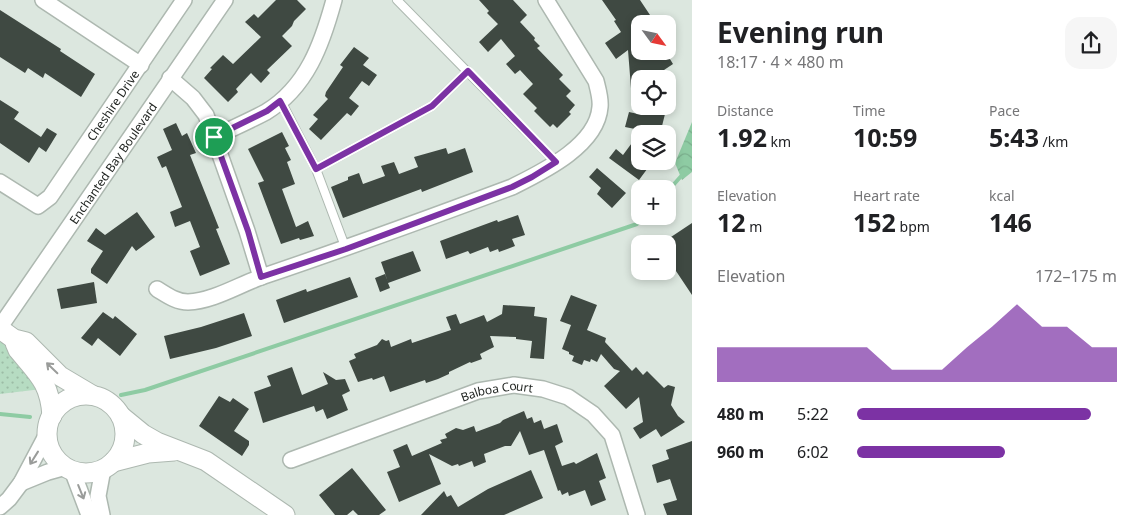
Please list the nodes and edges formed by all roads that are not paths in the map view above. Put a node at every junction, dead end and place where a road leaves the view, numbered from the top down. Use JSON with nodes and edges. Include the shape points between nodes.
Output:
{"nodes":[{"id":1,"x":43,"y":0,"type":"edge"},
{"id":2,"x":184,"y":0,"type":"edge"},
{"id":3,"x":225,"y":0,"type":"edge"},
{"id":4,"x":334,"y":0,"type":"edge"},
{"id":5,"x":397,"y":0,"type":"edge"},
{"id":6,"x":546,"y":0,"type":"edge"},
{"id":7,"x":141,"y":65,"type":"junction"},
{"id":8,"x":468,"y":71,"type":"junction"},
{"id":9,"x":170,"y":78,"type":"junction"},
{"id":10,"x":280,"y":101,"type":"junction"},
{"id":11,"x":214,"y":137,"type":"junction"},
{"id":12,"x":556,"y":162,"type":"junction"},
{"id":13,"x":316,"y":169,"type":"junction"},
{"id":14,"x":0,"y":182,"type":"edge"},
{"id":15,"x":346,"y":249,"type":"junction"},
{"id":16,"x":261,"y":277,"type":"junction"},
{"id":17,"x":157,"y":289,"type":"dead end"},
{"id":18,"x":5,"y":332,"type":"edge"},
{"id":19,"x":92,"y":395,"type":"junction"},
{"id":20,"x":121,"y":416,"type":"junction"},
{"id":21,"x":50,"y":425,"type":"junction"},
{"id":22,"x":181,"y":451,"type":"junction"},
{"id":23,"x":291,"y":460,"type":"dead end"},
{"id":24,"x":108,"y":466,"type":"junction"},
{"id":25,"x":69,"y":469,"type":"junction"},
{"id":26,"x":21,"y":483,"type":"junction"},
{"id":27,"x":0,"y":507,"type":"edge"},
{"id":28,"x":90,"y":515,"type":"edge"},
{"id":29,"x":102,"y":515,"type":"edge"},
{"id":30,"x":285,"y":515,"type":"edge"},
{"id":31,"x":637,"y":515,"type":"edge"}],
"edges":[{"from":1,"to":7,"type":"street"},
{"from":2,"to":7,"type":"street","name":"Cheshire Drive"},
{"from":3,"to":9,"type":"street","name":"Enchanted Bay Boulevard"},
{"from":4,"to":10,"type":"street","via":[[312,63]]},
{"from":5,"to":8,"type":"lane"},
{"from":6,"to":12,"type":"street","via":[[596,81],[601,107],[590,133]]},
{"from":7,"to":14,"type":"street","name":"Cheshire Drive","via":[[50,197],[38,206]]},
{"from":8,"to":12,"type":"lane"},
{"from":8,"to":13,"type":"lane","via":[[432,106]]},
{"from":9,"to":11,"type":"street","via":[[193,98],[206,115]]},
{"from":9,"to":18,"type":"street","name":"Enchanted Bay Boulevard"},
{"from":10,"to":11,"type":"street","via":[[267,111]]},
{"from":10,"to":13,"type":"lane"},
{"from":11,"to":16,"type":"street"},
{"from":12,"to":15,"type":"street","via":[[512,187]]},
{"from":13,"to":15,"type":"lane"},
{"from":15,"to":16,"type":"street"},
{"from":16,"to":17,"type":"street","via":[[190,302],[181,302]]},
{"from":19,"to":18,"type":"street","one_way":true,"via":[[60,376],[26,342]]},
{"from":18,"to":21,"type":"street","via":[[47,386],[51,401]]},
{"from":19,"to":20,"type":"street","via":[[114,406]]},
{"from":19,"to":21,"type":"street","via":[[67,400],[56,409]]},
{"from":20,"to":22,"type":"street","via":[[142,434]]},
{"from":20,"to":24,"type":"street","via":[[124,440],[120,452]]},
{"from":21,"to":25,"type":"street","via":[[49,447],[56,459]]},
{"from":21,"to":26,"type":"street","one_way":true},
{"from":22,"to":24,"type":"street","via":[[148,453]]},
{"from":22,"to":30,"type":"street","via":[[206,461]]},
{"from":23,"to":31,"type":"street","name":"Balboa Court","via":[[478,391],[514,385],[543,389],[568,397],[593,414],[612,435]]},
{"from":24,"to":25,"type":"street","via":[[91,472]]},
{"from":24,"to":29,"type":"street","via":[[98,496]]},
{"from":25,"to":26,"type":"street","via":[[48,472]]},
{"from":25,"to":28,"type":"street","one_way":true},
{"from":26,"to":27,"type":"street"}]}
